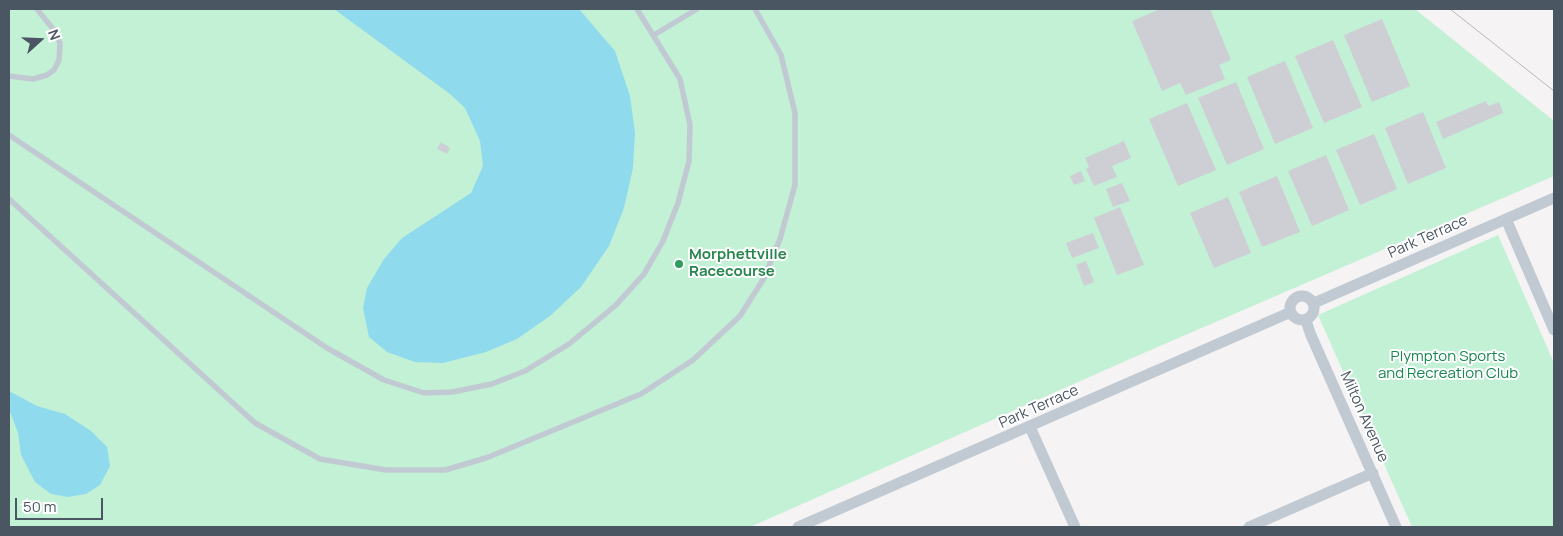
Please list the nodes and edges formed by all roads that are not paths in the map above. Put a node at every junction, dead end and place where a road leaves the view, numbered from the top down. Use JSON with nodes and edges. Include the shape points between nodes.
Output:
{"nodes":[{"id":1,"x":37,"y":9,"type":"edge"},
{"id":2,"x":637,"y":9,"type":"edge"},
{"id":3,"x":698,"y":9,"type":"edge"},
{"id":4,"x":755,"y":9,"type":"edge"},
{"id":5,"x":654,"y":36,"type":"junction"},
{"id":6,"x":9,"y":76,"type":"edge"},
{"id":7,"x":9,"y":135,"type":"edge"},
{"id":8,"x":1554,"y":198,"type":"edge"},
{"id":9,"x":9,"y":199,"type":"edge"},
{"id":10,"x":1506,"y":220,"type":"junction"},
{"id":11,"x":1314,"y":303,"type":"junction"},
{"id":12,"x":1291,"y":312,"type":"junction"},
{"id":13,"x":1306,"y":320,"type":"junction"},
{"id":14,"x":1554,"y":330,"type":"edge"},
{"id":15,"x":1030,"y":427,"type":"junction"},
{"id":16,"x":1373,"y":473,"type":"junction"},
{"id":17,"x":798,"y":527,"type":"edge"},
{"id":18,"x":1076,"y":527,"type":"edge"},
{"id":19,"x":1249,"y":527,"type":"edge"},
{"id":20,"x":1396,"y":527,"type":"edge"}],
"edges":[{"from":1,"to":6,"type":"lane","via":[[60,43],[59,60],[47,75],[21,79]]},
{"from":2,"to":5,"type":"lane"},
{"from":3,"to":5,"type":"lane"},
{"from":4,"to":9,"type":"lane","via":[[781,55],[795,113],[795,184],[780,239],[764,278],[740,316],[693,360],[641,394],[486,458],[445,470],[386,470],[320,459],[255,423]]},
{"from":5,"to":7,"type":"lane","via":[[680,78],[690,125],[689,161],[663,241],[644,274],[616,305],[569,344],[525,371],[492,384],[452,392],[424,392],[384,380],[327,348]]},
{"from":8,"to":10,"type":"street","name":"Park Terrace"},
{"from":10,"to":11,"type":"street","name":"Park Terrace"},
{"from":10,"to":14,"type":"street"},
{"from":11,"to":12,"type":"street","via":[[1309,297],[1298,296],[1290,304]]},
{"from":11,"to":13,"type":"street","via":[[1314,311]]},
{"from":12,"to":13,"type":"street","via":[[1298,319]]},
{"from":12,"to":15,"type":"street","name":"Park Terrace"},
{"from":13,"to":16,"type":"street","name":"Milton Avenue"},
{"from":15,"to":17,"type":"street","name":"Park Terrace"},
{"from":15,"to":18,"type":"street"},
{"from":16,"to":19,"type":"street"},
{"from":16,"to":20,"type":"street","name":"Milton Avenue"}]}
